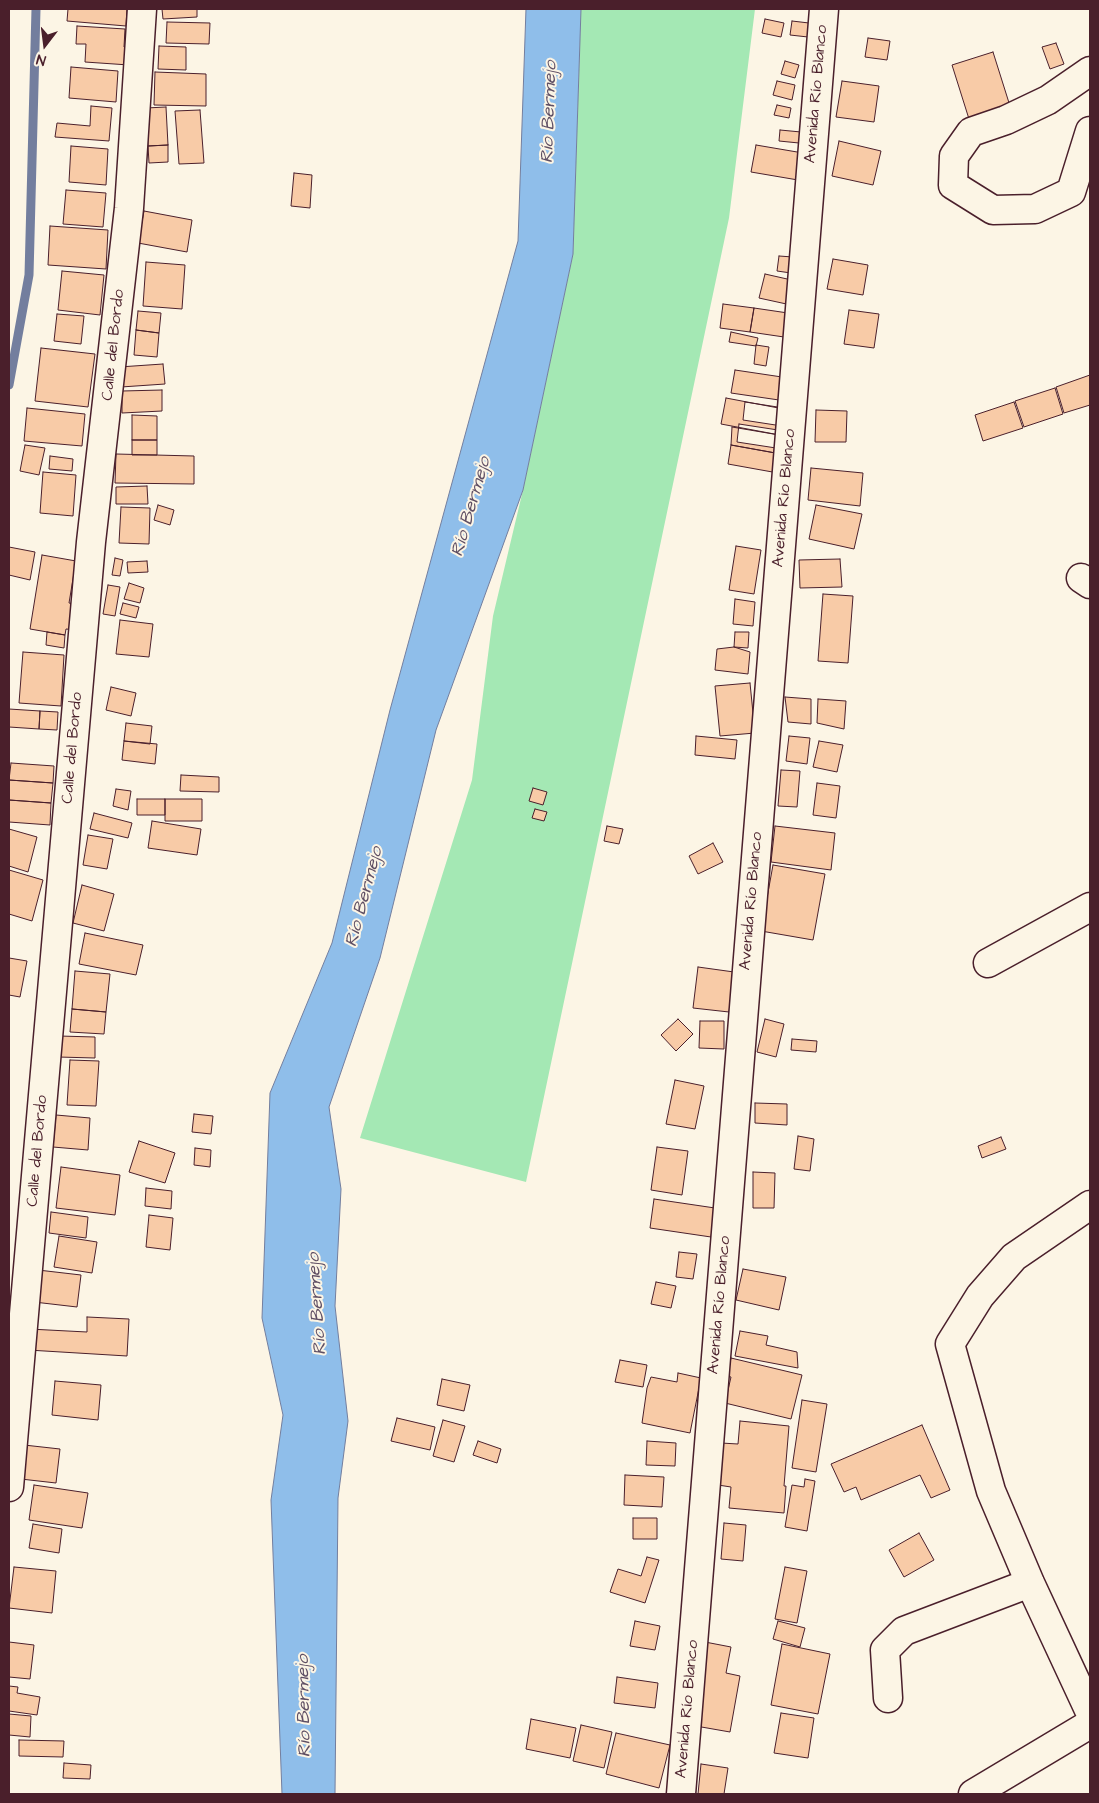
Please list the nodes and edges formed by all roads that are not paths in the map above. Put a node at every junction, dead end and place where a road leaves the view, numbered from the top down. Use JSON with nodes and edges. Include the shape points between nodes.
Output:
{"nodes":[{"id":1,"x":142,"y":9,"type":"edge"},
{"id":2,"x":824,"y":9,"type":"edge"},
{"id":3,"x":1090,"y":71,"type":"edge"},
{"id":4,"x":1090,"y":131,"type":"edge"},
{"id":5,"x":1090,"y":907,"type":"edge"},
{"id":6,"x":988,"y":962,"type":"dead end"},
{"id":7,"x":1090,"y":1205,"type":"edge"},
{"id":8,"x":9,"y":1487,"type":"edge"},
{"id":9,"x":1030,"y":1583,"type":"junction"},
{"id":10,"x":888,"y":1698,"type":"dead end"},
{"id":11,"x":1090,"y":1712,"type":"edge"},
{"id":12,"x":1090,"y":1724,"type":"edge"},
{"id":13,"x":681,"y":1794,"type":"edge"},
{"id":14,"x":973,"y":1794,"type":"edge"}],
"edges":[{"from":1,"to":8,"type":"street","name":"Calle del Bordo","via":[[129,208],[91,542]]},
{"from":2,"to":13,"type":"street","name":"Avenida Río Blanco"},
{"from":3,"to":4,"type":"street","via":[[1048,100],[971,132],[954,156],[953,185],[993,210],[1035,209],[1071,192]]},
{"from":5,"to":6,"type":"street"},
{"from":7,"to":9,"type":"street","via":[[1014,1257],[980,1296],[950,1344],[991,1491]]},
{"from":9,"to":10,"type":"street","via":[[904,1631],[885,1650]]},
{"from":9,"to":11,"type":"street"},
{"from":12,"to":14,"type":"street"}]}
